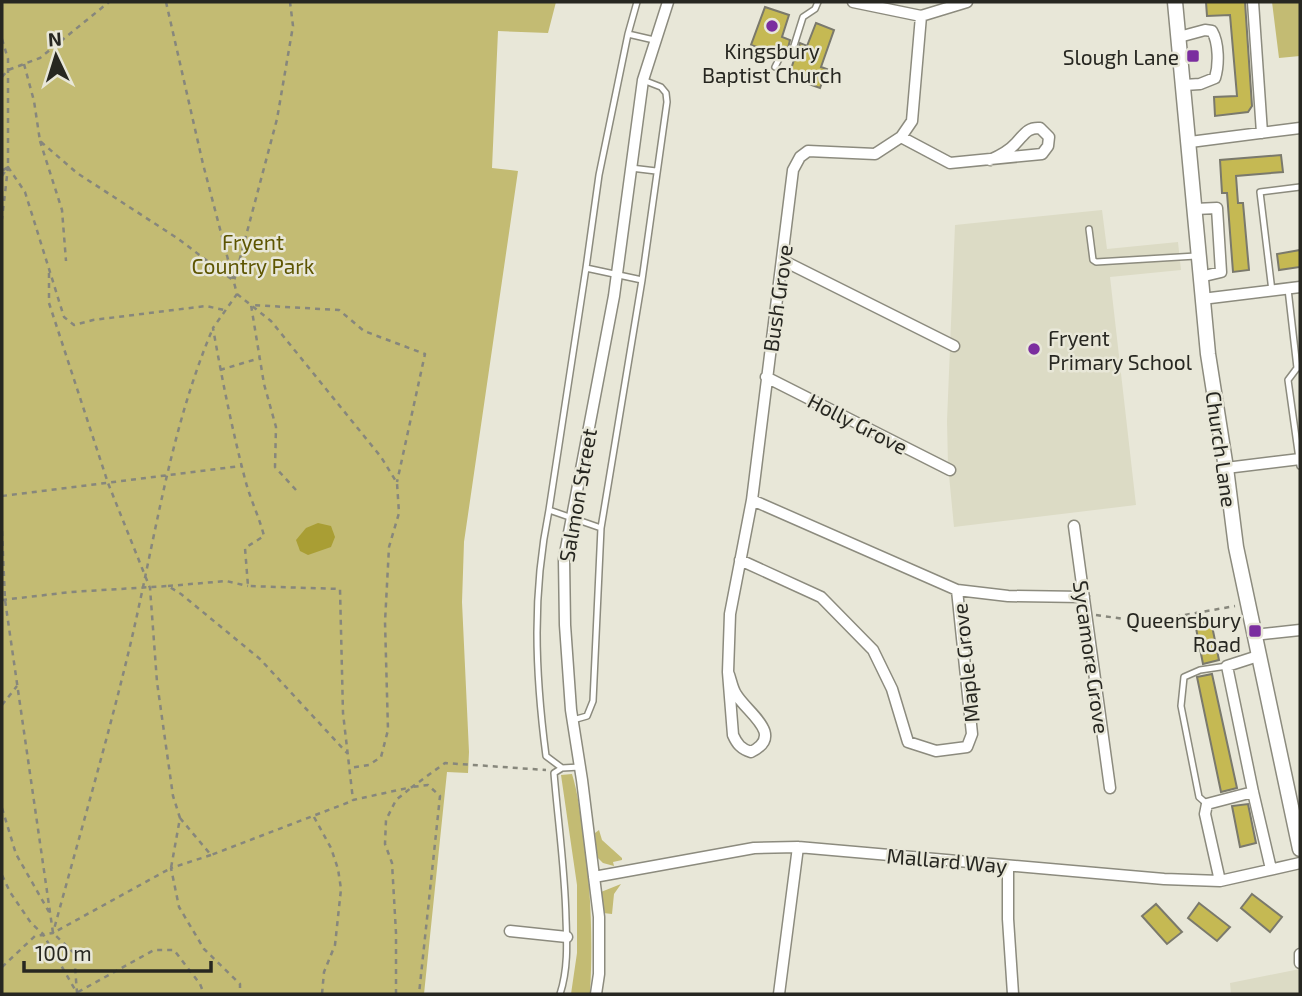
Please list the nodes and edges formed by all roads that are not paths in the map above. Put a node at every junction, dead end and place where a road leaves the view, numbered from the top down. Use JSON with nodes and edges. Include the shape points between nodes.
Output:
{"nodes":[{"id":1,"x":637,"y":2,"type":"edge"},
{"id":2,"x":668,"y":2,"type":"edge"},
{"id":3,"x":818,"y":2,"type":"edge"},
{"id":4,"x":853,"y":2,"type":"edge"},
{"id":5,"x":967,"y":2,"type":"edge"},
{"id":6,"x":1175,"y":2,"type":"edge"},
{"id":7,"x":1253,"y":2,"type":"edge"},
{"id":8,"x":921,"y":16,"type":"junction"},
{"id":9,"x":628,"y":34,"type":"junction"},
{"id":10,"x":1179,"y":37,"type":"junction"},
{"id":11,"x":656,"y":41,"type":"junction"},
{"id":12,"x":775,"y":67,"type":"dead end"},
{"id":13,"x":643,"y":80,"type":"junction"},
{"id":14,"x":1184,"y":85,"type":"junction"},
{"id":15,"x":1300,"y":128,"type":"edge"},
{"id":16,"x":1262,"y":133,"type":"junction"},
{"id":17,"x":901,"y":137,"type":"junction"},
{"id":18,"x":1190,"y":142,"type":"junction"},
{"id":19,"x":990,"y":160,"type":"junction"},
{"id":20,"x":631,"y":168,"type":"junction"},
{"id":21,"x":656,"y":171,"type":"junction"},
{"id":22,"x":1300,"y":187,"type":"edge"},
{"id":23,"x":1195,"y":209,"type":"junction"},
{"id":24,"x":1089,"y":229,"type":"dead end"},
{"id":25,"x":1199,"y":256,"type":"junction"},
{"id":26,"x":782,"y":260,"type":"junction"},
{"id":27,"x":586,"y":268,"type":"junction"},
{"id":28,"x":616,"y":275,"type":"junction"},
{"id":29,"x":1200,"y":277,"type":"junction"},
{"id":30,"x":642,"y":280,"type":"junction"},
{"id":31,"x":1300,"y":288,"type":"edge"},
{"id":32,"x":1288,"y":289,"type":"junction"},
{"id":33,"x":1272,"y":291,"type":"junction"},
{"id":34,"x":1202,"y":299,"type":"junction"},
{"id":35,"x":954,"y":346,"type":"dead end"},
{"id":36,"x":1298,"y":368,"type":"edge"},
{"id":37,"x":766,"y":377,"type":"junction"},
{"id":38,"x":1300,"y":460,"type":"edge"},
{"id":39,"x":1300,"y":466,"type":"edge"},
{"id":40,"x":1226,"y":468,"type":"junction"},
{"id":41,"x":950,"y":470,"type":"dead end"},
{"id":42,"x":752,"y":500,"type":"junction"},
{"id":43,"x":549,"y":510,"type":"junction"},
{"id":44,"x":572,"y":518,"type":"junction"},
{"id":45,"x":1074,"y":526,"type":"dead end"},
{"id":46,"x":601,"y":528,"type":"junction"},
{"id":47,"x":740,"y":560,"type":"junction"},
{"id":48,"x":957,"y":590,"type":"junction"},
{"id":49,"x":1084,"y":597,"type":"junction"},
{"id":50,"x":1300,"y":630,"type":"edge"},
{"id":51,"x":1254,"y":635,"type":"junction"},
{"id":52,"x":1258,"y":656,"type":"junction"},
{"id":53,"x":1227,"y":666,"type":"junction"},
{"id":54,"x":729,"y":672,"type":"junction"},
{"id":55,"x":572,"y":720,"type":"junction"},
{"id":56,"x":562,"y":768,"type":"junction"},
{"id":57,"x":580,"y":768,"type":"junction"},
{"id":58,"x":1110,"y":788,"type":"dead end"},
{"id":59,"x":1252,"y":792,"type":"junction"},
{"id":60,"x":1294,"y":797,"type":"edge"},
{"id":61,"x":1207,"y":804,"type":"junction"},
{"id":62,"x":797,"y":846,"type":"junction"},
{"id":63,"x":1300,"y":849,"type":"edge"},
{"id":64,"x":1300,"y":863,"type":"edge"},
{"id":65,"x":1008,"y":866,"type":"junction"},
{"id":66,"x":1271,"y":869,"type":"junction"},
{"id":67,"x":594,"y":877,"type":"junction"},
{"id":68,"x":1220,"y":881,"type":"junction"},
{"id":69,"x":510,"y":931,"type":"dead end"},
{"id":70,"x":567,"y":937,"type":"junction"},
{"id":71,"x":1300,"y":954,"type":"edge"},
{"id":72,"x":1300,"y":963,"type":"edge"},
{"id":73,"x":560,"y":994,"type":"edge"},
{"id":74,"x":596,"y":994,"type":"edge"},
{"id":75,"x":779,"y":994,"type":"edge"},
{"id":76,"x":1013,"y":994,"type":"edge"}],
"edges":[{"from":1,"to":9,"type":"lane"},
{"from":2,"to":11,"type":"street","name":"Salmon Street"},
{"from":3,"to":12,"type":"lane","via":[[802,21],[792,52],[780,57]]},
{"from":4,"to":8,"type":"street"},
{"from":5,"to":8,"type":"street"},
{"from":6,"to":10,"type":"main road","name":"Church Lane"},
{"from":7,"to":16,"type":"street"},
{"from":8,"to":17,"type":"street","via":[[912,121]]},
{"from":9,"to":11,"type":"lane"},
{"from":9,"to":27,"type":"lane","via":[[599,175]]},
{"from":10,"to":14,"type":"main road","name":"Church Lane"},
{"from":10,"to":14,"type":"street","via":[[1205,30],[1215,36],[1215,78]]},
{"from":11,"to":13,"type":"street","name":"Salmon Street"},
{"from":13,"to":20,"type":"street","name":"Salmon Street"},
{"from":13,"to":21,"type":"lane","via":[[666,93]]},
{"from":14,"to":18,"type":"main road","name":"Church Lane"},
{"from":15,"to":16,"type":"street"},
{"from":16,"to":18,"type":"street"},
{"from":17,"to":19,"type":"street","via":[[950,163]]},
{"from":17,"to":26,"type":"street","name":"Bush Grove","via":[[875,154],[808,150],[800,157],[793,170]]},
{"from":18,"to":23,"type":"main road","name":"Church Lane"},
{"from":19,"to":19,"type":"street","via":[[1042,154],[1049,137],[1040,128],[1032,128]]},
{"from":20,"to":21,"type":"lane"},
{"from":20,"to":28,"type":"street","name":"Salmon Street"},
{"from":21,"to":30,"type":"lane"},
{"from":22,"to":33,"type":"lane","via":[[1261,191]]},
{"from":23,"to":25,"type":"main road","name":"Church Lane"},
{"from":23,"to":29,"type":"street","via":[[1217,208],[1221,272]]},
{"from":24,"to":25,"type":"lane","via":[[1096,262]]},
{"from":25,"to":29,"type":"main road","name":"Church Lane"},
{"from":26,"to":35,"type":"street"},
{"from":26,"to":37,"type":"street","name":"Bush Grove"},
{"from":27,"to":28,"type":"lane"},
{"from":27,"to":43,"type":"lane"},
{"from":28,"to":30,"type":"lane"},
{"from":28,"to":44,"type":"street","name":"Salmon Street"},
{"from":29,"to":34,"type":"main road","name":"Church Lane"},
{"from":30,"to":46,"type":"lane"},
{"from":31,"to":32,"type":"street"},
{"from":32,"to":33,"type":"street"},
{"from":32,"to":36,"type":"lane"},
{"from":33,"to":34,"type":"street"},
{"from":34,"to":40,"type":"main road","name":"Church Lane"},
{"from":36,"to":38,"type":"lane","via":[[1288,380]]},
{"from":37,"to":41,"type":"street","name":"Holly Grove"},
{"from":37,"to":42,"type":"street","name":"Bush Grove"},
{"from":38,"to":39,"type":"lane"},
{"from":38,"to":40,"type":"street"},
{"from":40,"to":51,"type":"main road","name":"Church Lane"},
{"from":42,"to":47,"type":"street","name":"Bush Grove"},
{"from":42,"to":48,"type":"street","name":"Maple Grove"},
{"from":43,"to":44,"type":"lane"},
{"from":43,"to":56,"type":"lane","via":[[539,569],[537,658],[546,756]]},
{"from":44,"to":46,"type":"lane"},
{"from":44,"to":55,"type":"street","name":"Salmon Street","via":[[564,559]]},
{"from":45,"to":49,"type":"street","name":"Sycamore Grove"},
{"from":46,"to":55,"type":"lane","via":[[593,701],[587,716]]},
{"from":47,"to":48,"type":"street","name":"Maple Grove","via":[[821,597],[873,650],[892,689],[908,742],[936,751],[967,747],[972,734]]},
{"from":47,"to":54,"type":"street","name":"Bush Grove","via":[[730,614]]},
{"from":48,"to":49,"type":"street","name":"Maple Grove"},
{"from":49,"to":58,"type":"street","name":"Sycamore Grove"},
{"from":50,"to":51,"type":"street"},
{"from":51,"to":52,"type":"main road","name":"Church Lane"},
{"from":52,"to":53,"type":"street"},
{"from":52,"to":60,"type":"main road","name":"Church Lane"},
{"from":53,"to":59,"type":"street"},
{"from":53,"to":61,"type":"lane","via":[[1184,677],[1181,706],[1199,797]]},
{"from":54,"to":54,"type":"street","name":"Bush Grove","via":[[733,734],[736,742],[751,752],[765,740],[763,725],[735,694]]},
{"from":55,"to":57,"type":"street","name":"Salmon Street"},
{"from":56,"to":57,"type":"lane"},
{"from":56,"to":70,"type":"lane","via":[[554,773],[564,852]]},
{"from":57,"to":67,"type":"street","name":"Salmon Street"},
{"from":59,"to":61,"type":"street"},
{"from":59,"to":66,"type":"street"},
{"from":60,"to":63,"type":"main road","name":"Church Lane"},
{"from":61,"to":68,"type":"street","via":[[1205,814]]},
{"from":62,"to":65,"type":"street","name":"Mallard Way"},
{"from":62,"to":67,"type":"street","name":"Mallard Way","via":[[754,848]]},
{"from":62,"to":75,"type":"street"},
{"from":64,"to":66,"type":"street","name":"Mallard Way"},
{"from":65,"to":68,"type":"street","name":"Mallard Way"},
{"from":65,"to":76,"type":"street"},
{"from":66,"to":68,"type":"street","name":"Mallard Way"},
{"from":67,"to":74,"type":"street","name":"Salmon Street","via":[[599,917]]},
{"from":69,"to":70,"type":"street"},
{"from":70,"to":73,"type":"lane"},
{"from":71,"to":72,"type":"street"}]}
